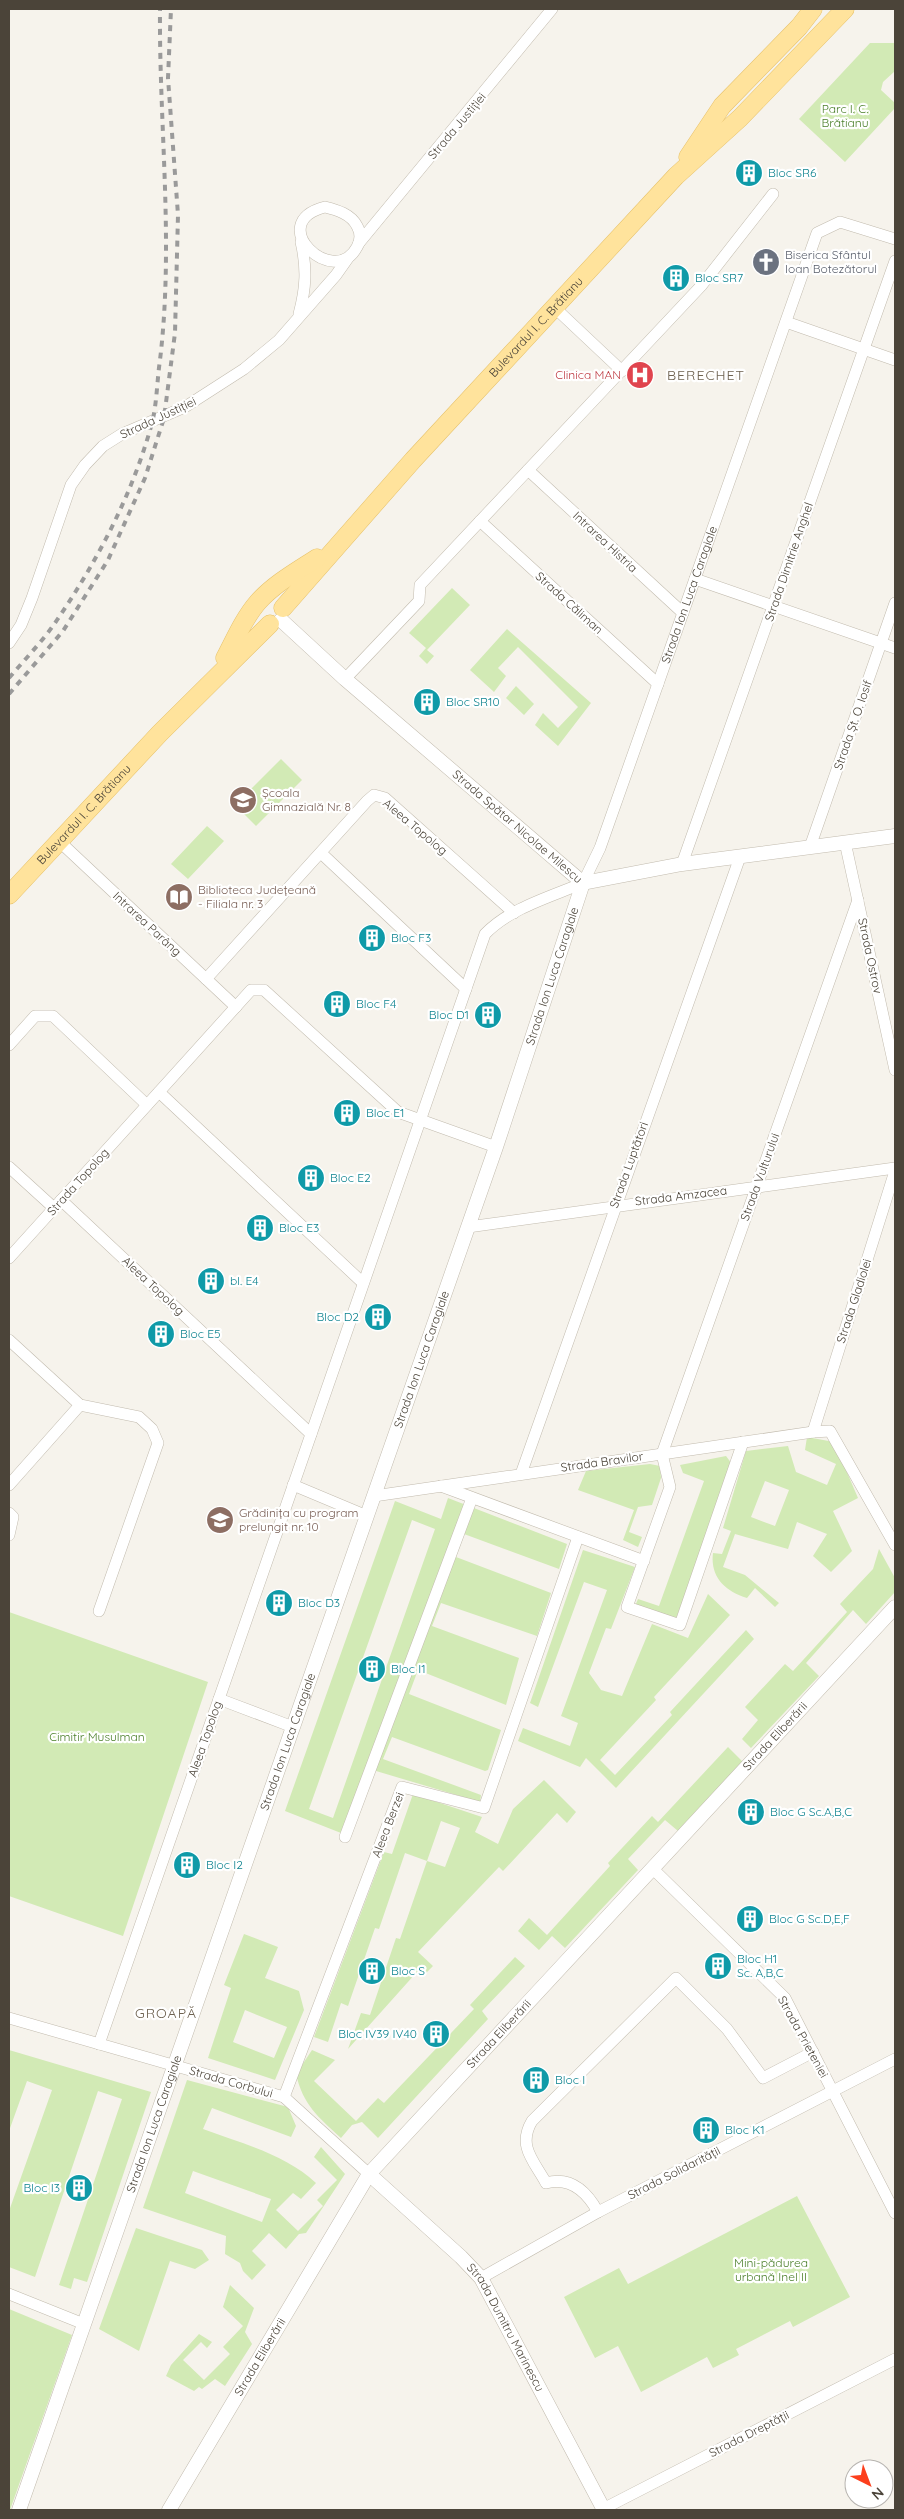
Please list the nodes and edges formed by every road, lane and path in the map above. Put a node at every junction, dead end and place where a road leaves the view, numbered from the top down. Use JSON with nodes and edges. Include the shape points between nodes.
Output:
{"nodes":[{"id":1,"x":552,"y":9,"type":"edge"},
{"id":2,"x":813,"y":9,"type":"edge"},
{"id":3,"x":845,"y":9,"type":"edge"},
{"id":4,"x":676,"y":176,"type":"junction"},
{"id":5,"x":773,"y":194,"type":"dead end"},
{"id":6,"x":300,"y":238,"type":"junction"},
{"id":7,"x":895,"y":239,"type":"edge"},
{"id":8,"x":359,"y":242,"type":"junction"},
{"id":9,"x":348,"y":258,"type":"junction"},
{"id":10,"x":895,"y":261,"type":"edge"},
{"id":11,"x":554,"y":307,"type":"junction"},
{"id":12,"x":299,"y":316,"type":"junction"},
{"id":13,"x":786,"y":322,"type":"junction"},
{"id":14,"x":864,"y":349,"type":"junction"},
{"id":15,"x":895,"y":360,"type":"edge"},
{"id":16,"x":622,"y":371,"type":"junction"},
{"id":17,"x":528,"y":470,"type":"junction"},
{"id":18,"x":397,"y":478,"type":"junction"},
{"id":19,"x":480,"y":521,"type":"junction"},
{"id":20,"x":317,"y":558,"type":"junction"},
{"id":21,"x":695,"y":579,"type":"junction"},
{"id":22,"x":895,"y":602,"type":"edge"},
{"id":23,"x":773,"y":606,"type":"junction"},
{"id":24,"x":274,"y":614,"type":"junction"},
{"id":25,"x":683,"y":614,"type":"junction"},
{"id":26,"x":9,"y":643,"type":"edge"},
{"id":27,"x":881,"y":643,"type":"junction"},
{"id":28,"x":895,"y":648,"type":"edge"},
{"id":29,"x":225,"y":658,"type":"junction"},
{"id":30,"x":345,"y":679,"type":"junction"},
{"id":31,"x":658,"y":684,"type":"junction"},
{"id":32,"x":160,"y":733,"type":"junction"},
{"id":33,"x":895,"y":836,"type":"edge"},
{"id":34,"x":59,"y":842,"type":"junction"},
{"id":35,"x":845,"y":842,"type":"junction"},
{"id":36,"x":810,"y":847,"type":"junction"},
{"id":37,"x":321,"y":853,"type":"junction"},
{"id":38,"x":740,"y":856,"type":"junction"},
{"id":39,"x":682,"y":864,"type":"junction"},
{"id":40,"x":583,"y":884,"type":"junction"},
{"id":41,"x":9,"y":895,"type":"edge"},
{"id":42,"x":858,"y":900,"type":"junction"},
{"id":43,"x":514,"y":912,"type":"junction"},
{"id":44,"x":206,"y":980,"type":"junction"},
{"id":45,"x":466,"y":989,"type":"junction"},
{"id":46,"x":236,"y":1007,"type":"junction"},
{"id":47,"x":9,"y":1045,"type":"edge"},
{"id":48,"x":895,"y":1070,"type":"edge"},
{"id":49,"x":159,"y":1092,"type":"junction"},
{"id":50,"x":147,"y":1105,"type":"junction"},
{"id":51,"x":421,"y":1119,"type":"junction"},
{"id":52,"x":496,"y":1147,"type":"junction"},
{"id":53,"x":9,"y":1167,"type":"edge"},
{"id":54,"x":895,"y":1169,"type":"edge"},
{"id":55,"x":756,"y":1187,"type":"junction"},
{"id":56,"x":58,"y":1204,"type":"junction"},
{"id":57,"x":615,"y":1205,"type":"junction"},
{"id":58,"x":468,"y":1227,"type":"junction"},
{"id":59,"x":9,"y":1258,"type":"edge"},
{"id":60,"x":364,"y":1284,"type":"junction"},
{"id":61,"x":9,"y":1340,"type":"edge"},
{"id":62,"x":80,"y":1405,"type":"junction"},
{"id":63,"x":812,"y":1432,"type":"junction"},
{"id":64,"x":311,"y":1434,"type":"junction"},
{"id":65,"x":744,"y":1442,"type":"junction"},
{"id":66,"x":662,"y":1454,"type":"junction"},
{"id":67,"x":521,"y":1474,"type":"junction"},
{"id":68,"x":9,"y":1485,"type":"edge"},
{"id":69,"x":293,"y":1486,"type":"junction"},
{"id":70,"x":440,"y":1486,"type":"junction"},
{"id":71,"x":374,"y":1496,"type":"junction"},
{"id":72,"x":472,"y":1498,"type":"junction"},
{"id":73,"x":9,"y":1513,"type":"edge"},
{"id":74,"x":367,"y":1516,"type":"junction"},
{"id":75,"x":9,"y":1535,"type":"edge"},
{"id":76,"x":578,"y":1537,"type":"junction"},
{"id":77,"x":895,"y":1545,"type":"edge"},
{"id":78,"x":644,"y":1561,"type":"junction"},
{"id":79,"x":895,"y":1607,"type":"edge"},
{"id":80,"x":98,"y":1611,"type":"dead end"},
{"id":81,"x":219,"y":1699,"type":"junction"},
{"id":82,"x":293,"y":1727,"type":"junction"},
{"id":83,"x":345,"y":1837,"type":"dead end"},
{"id":84,"x":652,"y":1868,"type":"junction"},
{"id":85,"x":9,"y":2018,"type":"edge"},
{"id":86,"x":98,"y":2044,"type":"junction"},
{"id":87,"x":813,"y":2052,"type":"junction"},
{"id":88,"x":895,"y":2058,"type":"edge"},
{"id":89,"x":174,"y":2066,"type":"junction"},
{"id":90,"x":833,"y":2091,"type":"junction"},
{"id":91,"x":284,"y":2097,"type":"junction"},
{"id":92,"x":369,"y":2174,"type":"junction"},
{"id":93,"x":598,"y":2212,"type":"junction"},
{"id":94,"x":895,"y":2213,"type":"edge"},
{"id":95,"x":481,"y":2278,"type":"junction"},
{"id":96,"x":9,"y":2294,"type":"edge"},
{"id":97,"x":84,"y":2324,"type":"junction"},
{"id":98,"x":895,"y":2359,"type":"edge"},
{"id":99,"x":19,"y":2510,"type":"edge"},
{"id":100,"x":169,"y":2510,"type":"edge"},
{"id":101,"x":604,"y":2510,"type":"edge"}],
"edges":[{"from":1,"to":8,"type":"street","name":"Strada Justiției"},
{"from":2,"to":4,"type":"main road","name":"Bulevardul I. C. Brătianu","via":[[722,106]]},
{"from":3,"to":4,"type":"main road","name":"Bulevardul I. C. Brătianu","via":[[740,118]]},
{"from":4,"to":11,"type":"main road","name":"Bulevardul I. C. Brătianu"},
{"from":5,"to":16,"type":"street","via":[[701,286]]},
{"from":6,"to":8,"type":"street","via":[[308,216],[325,207],[356,223],[360,232]]},
{"from":6,"to":9,"type":"street","via":[[309,250],[322,258],[340,261]]},
{"from":6,"to":12,"type":"street","via":[[307,272]]},
{"from":7,"to":13,"type":"street","name":"Strada Ion Luca Caragiale","via":[[840,222],[817,233]]},
{"from":8,"to":9,"type":"street"},
{"from":9,"to":12,"type":"street","name":"Strada Justiției"},
{"from":10,"to":14,"type":"street","name":"Strada Dimitrie Anghel"},
{"from":11,"to":16,"type":"street"},
{"from":11,"to":18,"type":"main road","name":"Bulevardul I. C. Brătianu"},
{"from":12,"to":26,"type":"street","name":"Strada Justiției","via":[[279,340],[244,369],[185,407],[122,434],[103,446],[85,465],[71,486],[32,598]]},
{"from":13,"to":14,"type":"street"},
{"from":13,"to":21,"type":"street","name":"Strada Ion Luca Caragiale"},
{"from":14,"to":15,"type":"street"},
{"from":14,"to":23,"type":"street","name":"Strada Dimitrie Anghel"},
{"from":16,"to":17,"type":"street"},
{"from":17,"to":19,"type":"street"},
{"from":17,"to":25,"type":"street","name":"Intrarea Histria"},
{"from":18,"to":20,"type":"main road","name":"Bulevardul I. C. Brătianu"},
{"from":18,"to":24,"type":"main road","name":"Bulevardul I. C. Brătianu"},
{"from":19,"to":30,"type":"street","via":[[420,585],[418,601]]},
{"from":19,"to":31,"type":"street","name":"Strada Căliman"},
{"from":20,"to":24,"type":"main road","name":"Bulevardul I. C. Brătianu"},
{"from":20,"to":29,"type":"main road","via":[[259,601]]},
{"from":21,"to":23,"type":"street"},
{"from":21,"to":25,"type":"street","name":"Strada Ion Luca Caragiale"},
{"from":22,"to":27,"type":"street","name":"Strada Șt. O. Iosif"},
{"from":23,"to":27,"type":"street"},
{"from":23,"to":39,"type":"street","name":"Strada Dimitrie Anghel"},
{"from":24,"to":29,"type":"main road","name":"Bulevardul I. C. Brătianu"},
{"from":24,"to":30,"type":"street","name":"Strada Spătar Nicolae Milescu"},
{"from":24,"to":32,"type":"main road","name":"Bulevardul I. C. Brătianu"},
{"from":25,"to":31,"type":"street","name":"Strada Ion Luca Caragiale"},
{"from":27,"to":28,"type":"street"},
{"from":27,"to":36,"type":"street","name":"Strada Șt. O. Iosif"},
{"from":29,"to":32,"type":"main road","name":"Bulevardul I. C. Brătianu"},
{"from":30,"to":40,"type":"street","name":"Strada Spătar Nicolae Milescu"},
{"from":31,"to":40,"type":"street","name":"Strada Ion Luca Caragiale","via":[[600,848]]},
{"from":32,"to":34,"type":"main road","name":"Bulevardul I. C. Brătianu"},
{"from":33,"to":35,"type":"street","name":"Strada Spătar Nicolae Milescu"},
{"from":34,"to":41,"type":"main road","name":"Bulevardul I. C. Brătianu"},
{"from":34,"to":44,"type":"street","name":"Intrarea Parâng"},
{"from":35,"to":36,"type":"street","name":"Strada Spătar Nicolae Milescu"},
{"from":35,"to":42,"type":"street","name":"Strada Ostrov"},
{"from":36,"to":38,"type":"street","name":"Strada Spătar Nicolae Milescu"},
{"from":37,"to":43,"type":"street","name":"Aleea Topolog","via":[[367,801],[374,796],[385,798]]},
{"from":37,"to":44,"type":"street","name":"Aleea Topolog"},
{"from":37,"to":45,"type":"street"},
{"from":38,"to":39,"type":"street","name":"Strada Spătar Nicolae Milescu"},
{"from":38,"to":57,"type":"street","name":"Strada Luptători"},
{"from":39,"to":40,"type":"street","name":"Strada Spătar Nicolae Milescu"},
{"from":40,"to":43,"type":"street","name":"Aleea Topolog"},
{"from":40,"to":52,"type":"street","name":"Strada Ion Luca Caragiale"},
{"from":42,"to":48,"type":"street","name":"Strada Ostrov"},
{"from":42,"to":55,"type":"street","name":"Strada Vulturului"},
{"from":43,"to":45,"type":"street","name":"Aleea Topolog","via":[[485,934]]},
{"from":44,"to":46,"type":"street","name":"Intrarea Parâng"},
{"from":45,"to":51,"type":"street","name":"Aleea Topolog"},
{"from":46,"to":49,"type":"street","name":"Strada Topolog"},
{"from":46,"to":51,"type":"street","name":"Strada Topolog","via":[[251,990],[264,990],[398,1112]]},
{"from":47,"to":50,"type":"street","via":[[35,1016],[53,1016]]},
{"from":49,"to":50,"type":"street","name":"Strada Topolog"},
{"from":49,"to":60,"type":"street"},
{"from":50,"to":56,"type":"street","name":"Strada Topolog"},
{"from":51,"to":52,"type":"street"},
{"from":51,"to":60,"type":"street","name":"Aleea Topolog"},
{"from":52,"to":58,"type":"street","name":"Strada Ion Luca Caragiale"},
{"from":53,"to":56,"type":"street","name":"Aleea Topolog"},
{"from":54,"to":55,"type":"street","name":"Strada Amzacea"},
{"from":54,"to":63,"type":"street","name":"Strada Gladiolei"},
{"from":55,"to":57,"type":"street","name":"Strada Amzacea"},
{"from":55,"to":66,"type":"street","name":"Strada Vulturului"},
{"from":56,"to":59,"type":"street","name":"Strada Topolog"},
{"from":56,"to":64,"type":"street","name":"Aleea Topolog"},
{"from":57,"to":58,"type":"street","name":"Strada Amzacea"},
{"from":57,"to":67,"type":"street","name":"Strada Luptători"},
{"from":58,"to":71,"type":"street","name":"Strada Ion Luca Caragiale"},
{"from":60,"to":64,"type":"street","name":"Aleea Topolog"},
{"from":61,"to":62,"type":"street"},
{"from":62,"to":68,"type":"street"},
{"from":62,"to":80,"type":"street","via":[[139,1416],[152,1429],[158,1443]]},
{"from":63,"to":65,"type":"street","name":"Strada Bravilor"},
{"from":63,"to":77,"type":"street","name":"Strada Bravilor","via":[[830,1431]]},
{"from":64,"to":69,"type":"street","name":"Aleea Topolog"},
{"from":65,"to":66,"type":"street","name":"Strada Bravilor"},
{"from":65,"to":78,"type":"street","via":[[680,1625],[627,1607]]},
{"from":66,"to":67,"type":"street","name":"Strada Bravilor"},
{"from":66,"to":78,"type":"street","via":[[670,1487]]},
{"from":67,"to":70,"type":"street","name":"Strada Bravilor"},
{"from":69,"to":74,"type":"street"},
{"from":69,"to":81,"type":"street","name":"Aleea Topolog"},
{"from":70,"to":71,"type":"street","name":"Strada Bravilor"},
{"from":70,"to":72,"type":"street"},
{"from":71,"to":74,"type":"street","name":"Strada Ion Luca Caragiale"},
{"from":72,"to":76,"type":"street"},
{"from":72,"to":83,"type":"street"},
{"from":73,"to":75,"type":"street","via":[[13,1517]]},
{"from":74,"to":82,"type":"street","name":"Strada Ion Luca Caragiale"},
{"from":76,"to":78,"type":"street"},
{"from":76,"to":91,"type":"street","name":"Aleea Berzei","via":[[484,1808],[402,1787]]},
{"from":79,"to":84,"type":"street","name":"Strada Eliberării"},
{"from":81,"to":82,"type":"street"},
{"from":81,"to":86,"type":"street","name":"Aleea Topolog"},
{"from":82,"to":89,"type":"street","name":"Strada Ion Luca Caragiale"},
{"from":84,"to":87,"type":"street","name":"Strada Prieteniei","via":[[785,1998]]},
{"from":84,"to":92,"type":"street","name":"Strada Eliberării"},
{"from":85,"to":86,"type":"street","name":"Strada Corbului"},
{"from":86,"to":89,"type":"street","name":"Strada Corbului"},
{"from":87,"to":90,"type":"street","name":"Strada Prieteniei"},
{"from":87,"to":93,"type":"street","via":[[763,2078],[727,2029],[676,1978],[532,2121],[526,2131],[524,2145],[546,2183],[559,2179],[574,2185],[590,2199]]},
{"from":88,"to":90,"type":"street","name":"Strada Solidarității"},
{"from":89,"to":91,"type":"street","name":"Strada Corbului"},
{"from":89,"to":97,"type":"street","name":"Strada Ion Luca Caragiale"},
{"from":90,"to":93,"type":"street","name":"Strada Solidarității"},
{"from":90,"to":94,"type":"street","name":"Strada Prieteniei"},
{"from":91,"to":92,"type":"street","name":"Strada Corbului"},
{"from":92,"to":95,"type":"street","name":"Strada Dumitru Marinescu"},
{"from":92,"to":100,"type":"street","name":"Strada Eliberării"},
{"from":93,"to":95,"type":"street","name":"Strada Solidarității"},
{"from":95,"to":101,"type":"street","name":"Strada Dumitru Marinescu"},
{"from":96,"to":97,"type":"street"},
{"from":97,"to":99,"type":"street","name":"Strada Ion Luca Caragiale"},
{"from":98,"to":101,"type":"street","name":"Strada Dreptății"}]}
